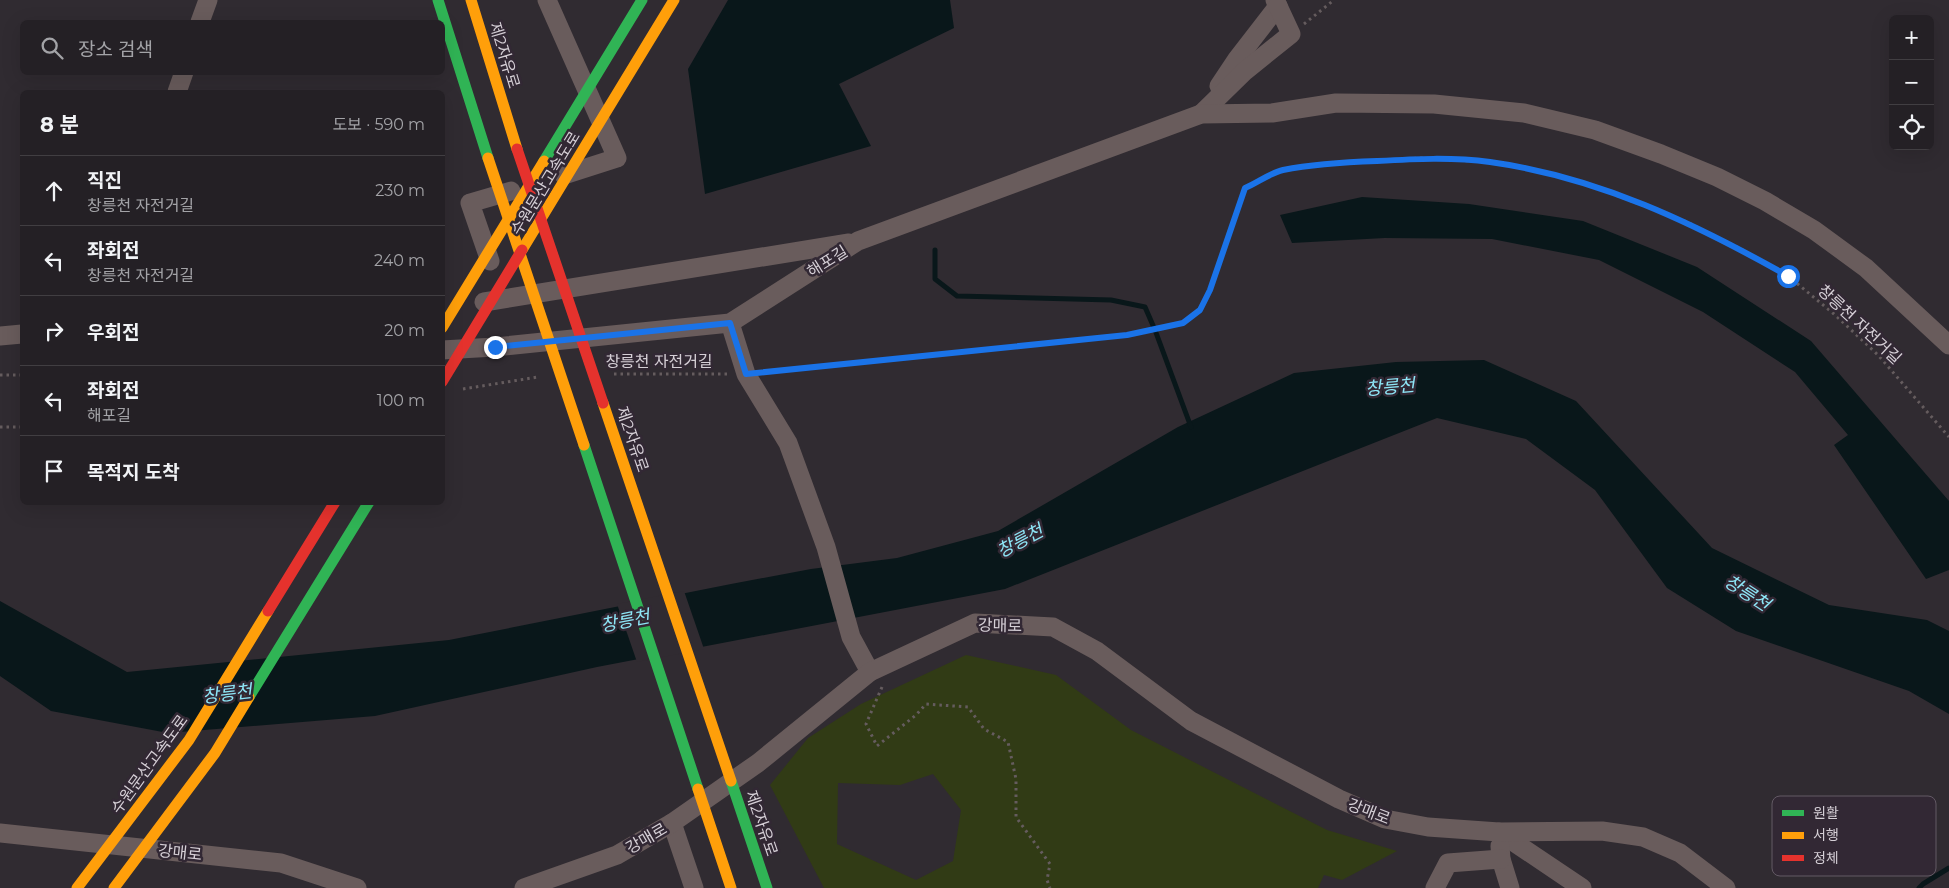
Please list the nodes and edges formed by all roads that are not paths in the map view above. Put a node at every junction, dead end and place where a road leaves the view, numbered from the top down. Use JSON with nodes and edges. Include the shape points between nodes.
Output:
{"nodes":[{"id":1,"x":208,"y":0,"type":"edge"},
{"id":2,"x":438,"y":0,"type":"edge"},
{"id":3,"x":470,"y":0,"type":"edge"},
{"id":4,"x":547,"y":0,"type":"edge"},
{"id":5,"x":642,"y":0,"type":"edge"},
{"id":6,"x":674,"y":0,"type":"edge"},
{"id":7,"x":1277,"y":3,"type":"edge"},
{"id":8,"x":201,"y":20,"type":"edge"},
{"id":9,"x":444,"y":20,"type":"edge"},
{"id":10,"x":445,"y":22,"type":"edge"},
{"id":11,"x":183,"y":75,"type":"edge"},
{"id":12,"x":178,"y":90,"type":"edge"},
{"id":13,"x":1202,"y":114,"type":"junction"},
{"id":14,"x":858,"y":241,"type":"junction"},
{"id":15,"x":504,"y":300,"type":"junction"},
{"id":16,"x":445,"y":306,"type":"edge"},
{"id":17,"x":445,"y":319,"type":"edge"},
{"id":18,"x":445,"y":323,"type":"edge"},
{"id":19,"x":730,"y":323,"type":"junction"},
{"id":20,"x":20,"y":334,"type":"edge"},
{"id":21,"x":0,"y":336,"type":"edge"},
{"id":22,"x":1949,"y":345,"type":"edge"},
{"id":23,"x":445,"y":350,"type":"edge"},
{"id":24,"x":445,"y":377,"type":"edge"},
{"id":25,"x":333,"y":505,"type":"edge"},
{"id":26,"x":367,"y":505,"type":"edge"},
{"id":27,"x":870,"y":672,"type":"junction"},
{"id":28,"x":672,"y":823,"type":"junction"},
{"id":29,"x":1499,"y":832,"type":"junction"},
{"id":30,"x":0,"y":833,"type":"edge"},
{"id":31,"x":1501,"y":859,"type":"junction"},
{"id":32,"x":77,"y":888,"type":"edge"},
{"id":33,"x":114,"y":888,"type":"edge"},
{"id":34,"x":356,"y":888,"type":"edge"},
{"id":35,"x":524,"y":888,"type":"edge"},
{"id":36,"x":694,"y":888,"type":"edge"},
{"id":37,"x":731,"y":888,"type":"edge"},
{"id":38,"x":767,"y":888,"type":"edge"},
{"id":39,"x":1435,"y":888,"type":"edge"},
{"id":40,"x":1510,"y":888,"type":"edge"},
{"id":41,"x":1582,"y":888,"type":"edge"},
{"id":42,"x":1726,"y":888,"type":"edge"}],
"edges":[{"from":1,"to":8,"type":"street"},
{"from":2,"to":9,"type":"highway","bridge":true},
{"from":3,"to":38,"type":"highway","name":"제2자유로","bridge":true,"via":[[517,149]]},
{"from":4,"to":15,"type":"street","via":[[617,158],[470,204]]},
{"from":5,"to":18,"type":"highway","name":"수원문산고속도로","bridge":true},
{"from":6,"to":24,"type":"highway","name":"수원문산고속도로","bridge":true},
{"from":7,"to":13,"type":"street"},
{"from":7,"to":13,"type":"street","via":[[1292,34],[1245,71]]},
{"from":10,"to":37,"type":"highway","bridge":true},
{"from":11,"to":12,"type":"street"},
{"from":13,"to":14,"type":"street","name":"해포길"},
{"from":13,"to":22,"type":"street","via":[[1272,113],[1336,103],[1434,104],[1524,113],[1595,130],[1717,177],[1814,230],[1866,268]]},
{"from":14,"to":15,"type":"street"},
{"from":14,"to":19,"type":"street","name":"해포길"},
{"from":15,"to":16,"type":"street"},
{"from":15,"to":17,"type":"street"},
{"from":19,"to":23,"type":"street","name":"해포길"},
{"from":19,"to":27,"type":"street","via":[[746,374],[788,443],[826,548],[851,637]]},
{"from":20,"to":21,"type":"street"},
{"from":25,"to":32,"type":"highway","name":"수원문산고속도로","bridge":true,"via":[[189,740]]},
{"from":26,"to":33,"type":"highway","bridge":true,"via":[[215,753]]},
{"from":27,"to":28,"type":"street","name":"강매로","via":[[758,763]]},
{"from":27,"to":29,"type":"street","name":"강매로","via":[[975,623],[1053,627],[1097,651],[1191,721],[1339,799],[1385,819],[1428,827]]},
{"from":28,"to":35,"type":"street","name":"강매로","via":[[617,855]]},
{"from":28,"to":36,"type":"street"},
{"from":29,"to":31,"type":"street"},
{"from":29,"to":41,"type":"street","name":"강매로"},
{"from":29,"to":42,"type":"street","name":"강매로","via":[[1602,831],[1642,838],[1680,853]]},
{"from":30,"to":34,"type":"street","name":"강매로","via":[[281,863]]},
{"from":31,"to":39,"type":"street","via":[[1448,863]]},
{"from":31,"to":40,"type":"street"}]}
